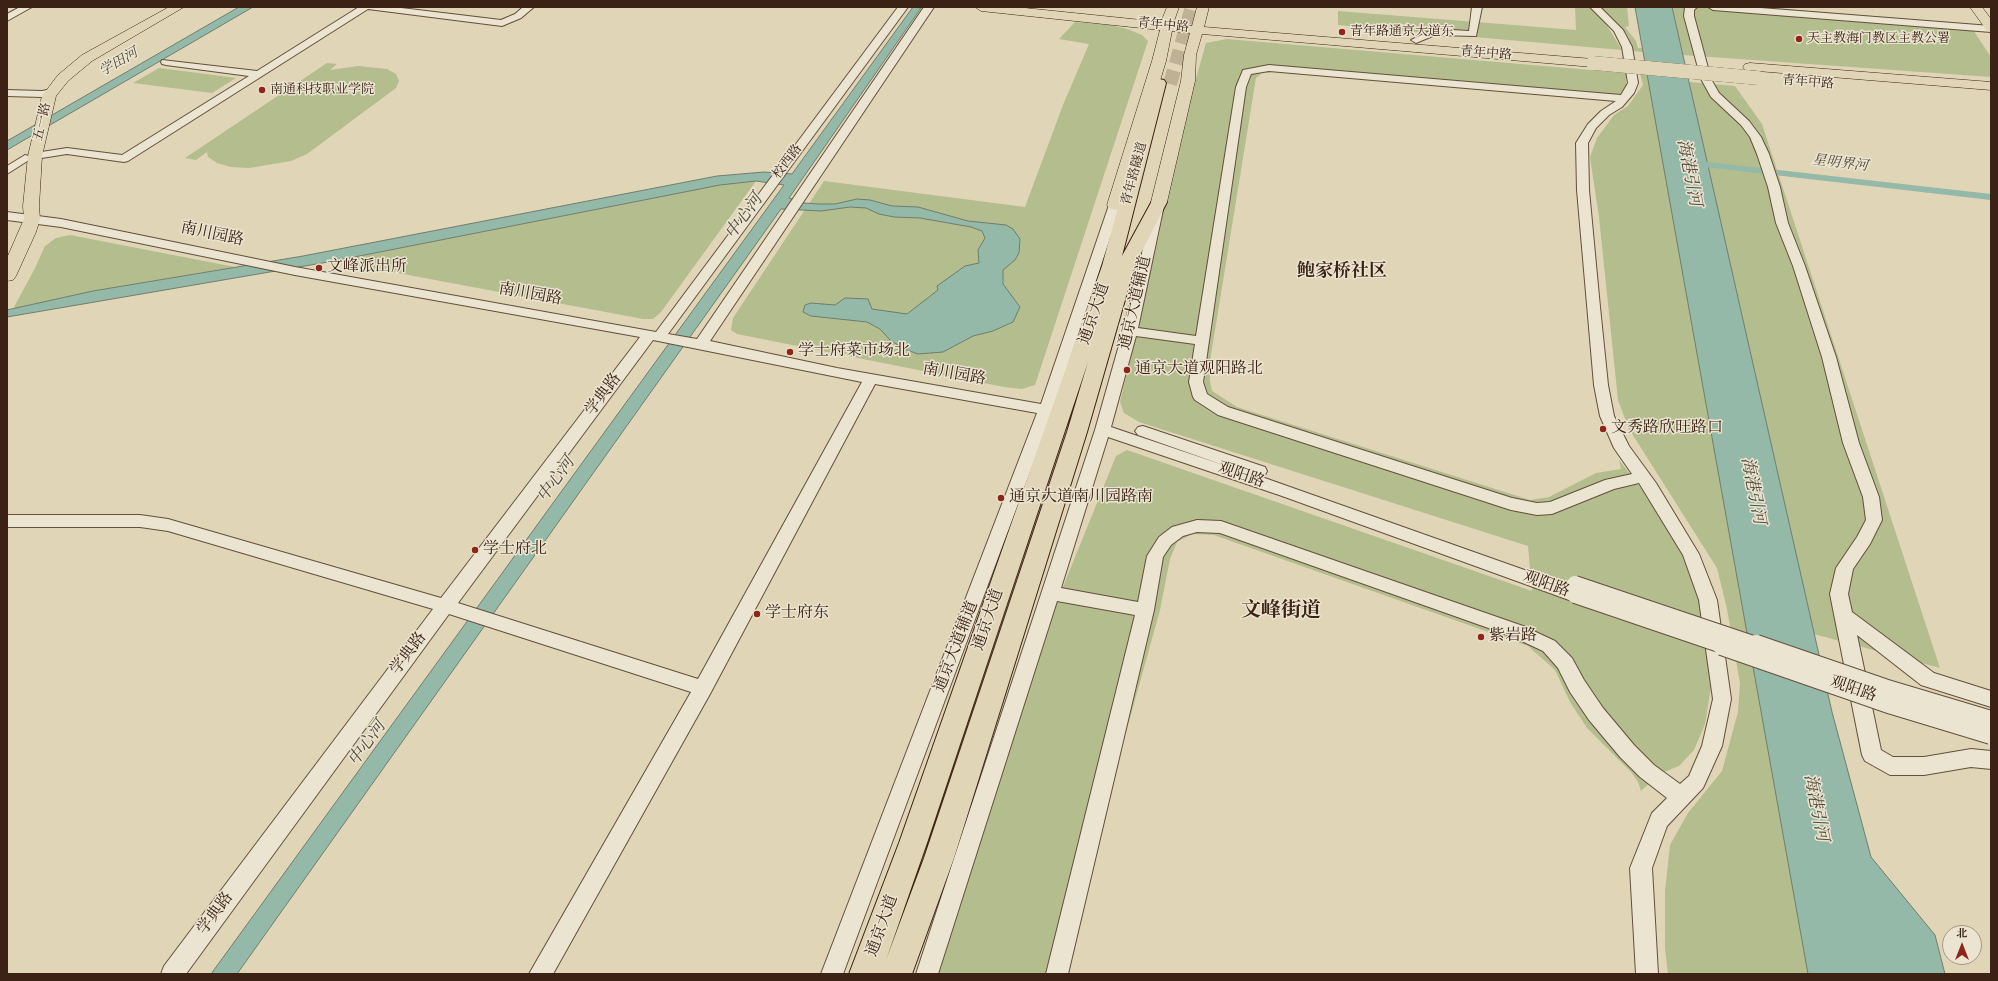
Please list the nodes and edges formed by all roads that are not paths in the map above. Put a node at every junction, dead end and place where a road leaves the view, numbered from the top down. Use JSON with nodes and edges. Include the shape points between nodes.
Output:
{"nodes":[{"id":1,"x":27,"y":7,"type":"edge"},
{"id":2,"x":171,"y":7,"type":"edge"},
{"id":3,"x":178,"y":7,"type":"edge"},
{"id":4,"x":365,"y":7,"type":"edge"},
{"id":5,"x":370,"y":7,"type":"edge"},
{"id":6,"x":529,"y":7,"type":"edge"},
{"id":7,"x":903,"y":7,"type":"edge"},
{"id":8,"x":929,"y":7,"type":"edge"},
{"id":9,"x":981,"y":7,"type":"edge"},
{"id":10,"x":1033,"y":7,"type":"edge"},
{"id":11,"x":1173,"y":7,"type":"edge"},
{"id":12,"x":1203,"y":7,"type":"edge"},
{"id":13,"x":1477,"y":7,"type":"edge"},
{"id":14,"x":1595,"y":7,"type":"edge"},
{"id":15,"x":1692,"y":7,"type":"edge"},
{"id":16,"x":1713,"y":7,"type":"edge"},
{"id":17,"x":1976,"y":7,"type":"edge"},
{"id":18,"x":7,"y":18,"type":"edge"},
{"id":19,"x":1167,"y":24,"type":"junction"},
{"id":20,"x":1198,"y":26,"type":"junction"},
{"id":21,"x":1991,"y":28,"type":"edge"},
{"id":22,"x":1416,"y":40,"type":"junction"},
{"id":23,"x":1162,"y":50,"type":"junction"},
{"id":24,"x":1190,"y":55,"type":"junction"},
{"id":25,"x":1590,"y":58,"type":"junction"},
{"id":26,"x":166,"y":62,"type":"dead end"},
{"id":27,"x":260,"y":74,"type":"junction"},
{"id":28,"x":1164,"y":84,"type":"tunnel mouth"},
{"id":29,"x":1991,"y":86,"type":"edge"},
{"id":30,"x":7,"y":93,"type":"edge"},
{"id":31,"x":47,"y":93,"type":"junction"},
{"id":32,"x":1623,"y":98,"type":"junction"},
{"id":33,"x":1991,"y":98,"type":"edge"},
{"id":34,"x":30,"y":157,"type":"junction"},
{"id":35,"x":7,"y":171,"type":"edge"},
{"id":36,"x":1159,"y":202,"type":"junction"},
{"id":37,"x":1115,"y":205,"type":"junction"},
{"id":38,"x":20,"y":218,"type":"edge"},
{"id":39,"x":7,"y":253,"type":"edge"},
{"id":40,"x":1119,"y":265,"type":"junction"},
{"id":41,"x":7,"y":276,"type":"edge"},
{"id":42,"x":1130,"y":331,"type":"junction"},
{"id":43,"x":657,"y":337,"type":"junction"},
{"id":44,"x":1202,"y":341,"type":"junction"},
{"id":45,"x":696,"y":343,"type":"junction"},
{"id":46,"x":871,"y":379,"type":"junction"},
{"id":47,"x":1046,"y":410,"type":"junction"},
{"id":48,"x":1104,"y":425,"type":"junction"},
{"id":49,"x":1643,"y":477,"type":"junction"},
{"id":50,"x":7,"y":521,"type":"edge"},
{"id":51,"x":1575,"y":590,"type":"junction"},
{"id":52,"x":1051,"y":593,"type":"junction"},
{"id":53,"x":446,"y":606,"type":"junction"},
{"id":54,"x":1144,"y":610,"type":"junction"},
{"id":55,"x":1844,"y":617,"type":"junction"},
{"id":56,"x":703,"y":688,"type":"junction"},
{"id":57,"x":1991,"y":699,"type":"edge"},
{"id":58,"x":1991,"y":721,"type":"edge"},
{"id":59,"x":1991,"y":734,"type":"edge"},
{"id":60,"x":1991,"y":760,"type":"edge"},
{"id":61,"x":1681,"y":797,"type":"junction"},
{"id":62,"x":913,"y":843,"type":"junction"},
{"id":63,"x":939,"y":858,"type":"junction"},
{"id":64,"x":172,"y":974,"type":"edge"},
{"id":65,"x":540,"y":974,"type":"edge"},
{"id":66,"x":832,"y":974,"type":"edge"},
{"id":67,"x":857,"y":974,"type":"edge"},
{"id":68,"x":866,"y":974,"type":"edge"},
{"id":69,"x":896,"y":974,"type":"edge"},
{"id":70,"x":904,"y":974,"type":"edge"},
{"id":71,"x":927,"y":974,"type":"edge"},
{"id":72,"x":1056,"y":974,"type":"edge"},
{"id":73,"x":1647,"y":974,"type":"edge"}],
"edges":[{"from":1,"to":18,"type":"street"},
{"from":2,"to":31,"type":"main road","name":"五一路","via":[[81,56],[55,77]]},
{"from":3,"to":31,"type":"main road","name":"五一路","via":[[87,58]]},
{"from":4,"to":27,"type":"street"},
{"from":5,"to":6,"type":"street","via":[[502,22],[518,16]]},
{"from":7,"to":43,"type":"street","name":"校西路"},
{"from":8,"to":45,"type":"street","name":"校西路","via":[[795,206]]},
{"from":9,"to":19,"type":"main road","name":"青年中路"},
{"from":10,"to":19,"type":"main road","name":"青年中路"},
{"from":11,"to":19,"type":"main road"},
{"from":12,"to":20,"type":"main road"},
{"from":13,"to":22,"type":"street","via":[[1473,34],[1434,32]]},
{"from":14,"to":32,"type":"street","via":[[1618,30],[1627,47],[1633,83]]},
{"from":15,"to":55,"type":"street","via":[[1689,8],[1689,16],[1706,79],[1715,95],[1756,137],[1763,154],[1782,223],[1829,357],[1851,443],[1871,497],[1874,520],[1845,568],[1839,594]]},
{"from":16,"to":21,"type":"street"},
{"from":17,"to":21,"type":"main road"},
{"from":19,"to":20,"type":"main road","name":"青年中路"},
{"from":19,"to":23,"type":"main road"},
{"from":20,"to":22,"type":"main road","name":"青年中路"},
{"from":20,"to":24,"type":"main road"},
{"from":20,"to":25,"type":"main road","name":"青年中路"},
{"from":22,"to":25,"type":"main road","name":"青年中路"},
{"from":23,"to":24,"type":"main road","via":[[1176,46],[1183,48]]},
{"from":23,"to":37,"type":"main road"},
{"from":24,"to":36,"type":"main road","via":[[1188,81]]},
{"from":25,"to":29,"type":"main road","name":"青年中路","via":[[1750,67]]},
{"from":25,"to":33,"type":"main road","name":"青年中路","bridge":true,"via":[[1758,78]]},
{"from":26,"to":27,"type":"street"},
{"from":27,"to":34,"type":"street","via":[[124,159],[67,151]]},
{"from":28,"to":40,"type":"highway","name":"青年路隧道"},
{"from":30,"to":31,"type":"street"},
{"from":31,"to":34,"type":"main road","name":"五一路","via":[[34,112],[36,129]]},
{"from":32,"to":44,"type":"street","via":[[1269,68],[1247,72],[1241,87]]},
{"from":32,"to":49,"type":"street","via":[[1592,126],[1582,143],[1583,190],[1601,385],[1607,416],[1622,448]]},
{"from":34,"to":35,"type":"street"},
{"from":34,"to":38,"type":"main road","name":"五一路","via":[[21,184]]},
{"from":36,"to":40,"type":"highway"},
{"from":36,"to":42,"type":"street","name":"通京大道辅道"},
{"from":37,"to":40,"type":"highway"},
{"from":37,"to":47,"type":"street","name":"通京大道辅道"},
{"from":38,"to":39,"type":"main road","name":"五一路"},
{"from":38,"to":41,"type":"main road","name":"五一路","via":[[28,232]]},
{"from":38,"to":43,"type":"street","name":"南川园路","via":[[61,223],[247,261]]},
{"from":40,"to":62,"type":"highway","name":"通京大道"},
{"from":40,"to":63,"type":"highway","name":"通京大道","via":[[1077,432]]},
{"from":42,"to":44,"type":"street"},
{"from":42,"to":48,"type":"street","name":"通京大道辅道"},
{"from":43,"to":45,"type":"street","name":"南川园路"},
{"from":43,"to":53,"type":"street","name":"学典路"},
{"from":44,"to":49,"type":"street","via":[[1196,382],[1200,397],[1223,411],[1511,504],[1537,509],[1552,508],[1611,484]]},
{"from":45,"to":46,"type":"street","name":"南川园路"},
{"from":46,"to":47,"type":"street","name":"南川园路"},
{"from":46,"to":56,"type":"street"},
{"from":47,"to":66,"type":"street","name":"通京大道辅道"},
{"from":48,"to":51,"type":"street","name":"观阳路","via":[[1288,492]]},
{"from":48,"to":52,"type":"street","name":"通京大道辅道"},
{"from":49,"to":61,"type":"street","via":[[1691,554],[1708,600],[1722,699],[1712,746],[1696,782]]},
{"from":50,"to":53,"type":"street","via":[[140,521],[168,525]]},
{"from":51,"to":58,"type":"street","name":"观阳路","bridge":true},
{"from":51,"to":59,"type":"street","name":"观阳路","bridge":true,"via":[[1892,704]]},
{"from":52,"to":54,"type":"street"},
{"from":52,"to":71,"type":"street","name":"通京大道辅道"},
{"from":53,"to":56,"type":"street"},
{"from":53,"to":64,"type":"street","name":"学典路"},
{"from":54,"to":61,"type":"street","via":[[1155,556],[1165,541],[1178,531],[1197,526],[1221,527],[1517,631],[1549,646],[1565,663],[1585,697],[1627,751]]},
{"from":54,"to":72,"type":"street"},
{"from":55,"to":57,"type":"street","via":[[1928,679]]},
{"from":55,"to":60,"type":"street","via":[[1872,756],[1890,766],[1924,766],[1971,758]]},
{"from":56,"to":65,"type":"street"},
{"from":61,"to":73,"type":"street","via":[[1659,820],[1641,868]]},
{"from":62,"to":67,"type":"highway"},
{"from":62,"to":68,"type":"highway","name":"通京大道"},
{"from":63,"to":69,"type":"highway","name":"通京大道"},
{"from":63,"to":70,"type":"highway"}]}
